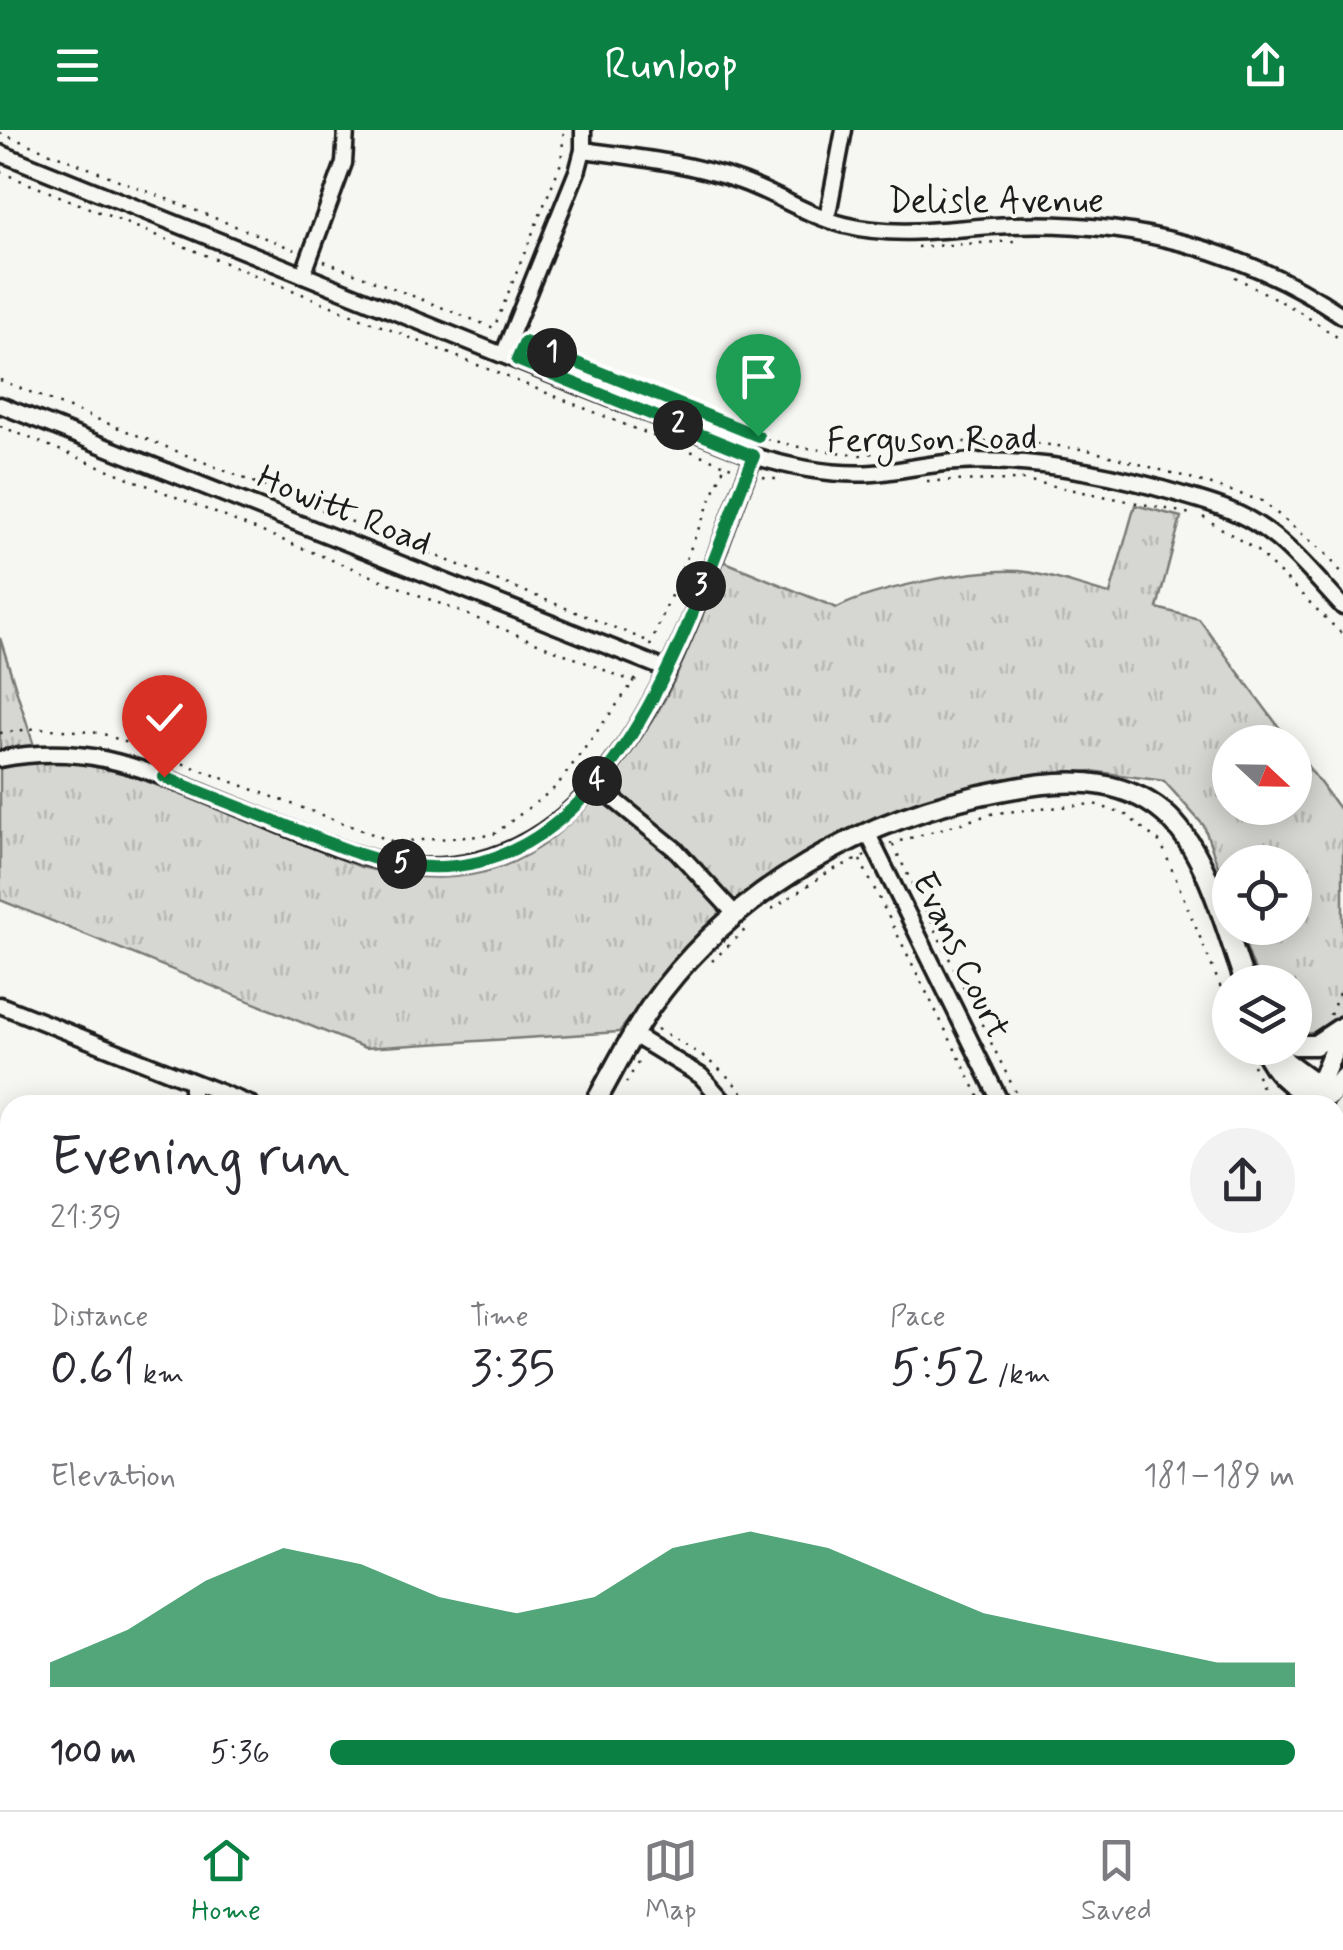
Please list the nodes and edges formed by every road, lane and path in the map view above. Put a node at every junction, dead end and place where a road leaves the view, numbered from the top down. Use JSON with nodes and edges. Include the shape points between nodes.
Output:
{"nodes":[{"id":1,"x":346,"y":130,"type":"edge"},
{"id":2,"x":583,"y":130,"type":"edge"},
{"id":3,"x":844,"y":130,"type":"edge"},
{"id":4,"x":583,"y":150,"type":"junction"},
{"id":5,"x":0,"y":152,"type":"edge"},
{"id":6,"x":0,"y":172,"type":"edge"},
{"id":7,"x":827,"y":219,"type":"junction"},
{"id":8,"x":303,"y":275,"type":"junction"},
{"id":9,"x":1343,"y":316,"type":"edge"},
{"id":10,"x":510,"y":358,"type":"junction"},
{"id":11,"x":0,"y":380,"type":"edge"},
{"id":12,"x":0,"y":404,"type":"edge"},
{"id":13,"x":0,"y":426,"type":"edge"},
{"id":14,"x":754,"y":456,"type":"junction"},
{"id":15,"x":725,"y":465,"type":"dead end"},
{"id":16,"x":1343,"y":574,"type":"edge"},
{"id":17,"x":1343,"y":607,"type":"edge"},
{"id":18,"x":652,"y":642,"type":"dead end"},
{"id":19,"x":668,"y":670,"type":"junction"},
{"id":20,"x":635,"y":682,"type":"dead end"},
{"id":21,"x":0,"y":759,"type":"edge"},
{"id":22,"x":595,"y":784,"type":"junction"},
{"id":23,"x":867,"y":832,"type":"junction"},
{"id":24,"x":893,"y":843,"type":"junction"},
{"id":25,"x":876,"y":850,"type":"junction"},
{"id":26,"x":859,"y":858,"type":"junction"},
{"id":27,"x":760,"y":916,"type":"dead end"},
{"id":28,"x":741,"y":922,"type":"junction"},
{"id":29,"x":1238,"y":965,"type":"edge"},
{"id":30,"x":1212,"y":966,"type":"edge"},
{"id":31,"x":706,"y":967,"type":"dead end"},
{"id":32,"x":0,"y":1005,"type":"edge"},
{"id":33,"x":664,"y":1018,"type":"dead end"},
{"id":34,"x":1343,"y":1025,"type":"edge"},
{"id":35,"x":641,"y":1038,"type":"junction"},
{"id":36,"x":1312,"y":1044,"type":"edge"},
{"id":37,"x":1260,"y":1065,"type":"edge"},
{"id":38,"x":1271,"y":1065,"type":"edge"},
{"id":39,"x":1289,"y":1065,"type":"edge"},
{"id":40,"x":192,"y":1084,"type":"junction"},
{"id":41,"x":623,"y":1089,"type":"dead end"},
{"id":42,"x":192,"y":1095,"type":"edge"},
{"id":43,"x":223,"y":1095,"type":"edge"},
{"id":44,"x":601,"y":1095,"type":"edge"},
{"id":45,"x":718,"y":1095,"type":"edge"},
{"id":46,"x":977,"y":1095,"type":"edge"},
{"id":47,"x":997,"y":1095,"type":"edge"},
{"id":48,"x":1017,"y":1095,"type":"edge"},
{"id":49,"x":1267,"y":1095,"type":"edge"},
{"id":50,"x":1315,"y":1095,"type":"edge"},
{"id":51,"x":1321,"y":1095,"type":"edge"},
{"id":52,"x":1328,"y":1095,"type":"edge"}],
"edges":[{"from":1,"to":8,"type":"street","via":[[344,163]]},
{"from":2,"to":4,"type":"street"},
{"from":3,"to":7,"type":"street"},
{"from":4,"to":7,"type":"street","name":"Delisle Avenue","via":[[698,168]]},
{"from":4,"to":10,"type":"street"},
{"from":5,"to":8,"type":"street","name":"Ferguson Road"},
{"from":6,"to":15,"type":"path"},
{"from":7,"to":9,"type":"street","name":"Delisle Avenue","via":[[916,234],[1042,224],[1182,241],[1233,258]]},
{"from":8,"to":10,"type":"street","name":"Ferguson Road"},
{"from":10,"to":14,"type":"street","name":"Ferguson Road"},
{"from":10,"to":16,"type":"path","via":[[525,342],[758,436],[860,456],[944,442],[1088,450],[1262,501]]},
{"from":11,"to":18,"type":"path"},
{"from":12,"to":19,"type":"street","name":"Howitt Road"},
{"from":13,"to":20,"type":"path"},
{"from":14,"to":17,"type":"street","name":"Ferguson Road","via":[[834,473],[954,462],[1038,464],[1151,486],[1252,520],[1288,546]]},
{"from":14,"to":19,"type":"street"},
{"from":19,"to":22,"type":"street"},
{"from":21,"to":22,"type":"street","via":[[94,754],[358,854],[424,866],[468,864],[525,844]]},
{"from":22,"to":28,"type":"street","via":[[676,850]]},
{"from":23,"to":25,"type":"street","name":"Evans Court"},
{"from":23,"to":28,"type":"street","via":[[785,878]]},
{"from":23,"to":29,"type":"street","via":[[936,806],[1029,785],[1093,782],[1119,788],[1143,798],[1182,831]]},
{"from":24,"to":25,"type":"path"},
{"from":24,"to":30,"type":"path","via":[[995,813],[1094,804],[1126,814],[1161,842]]},
{"from":24,"to":48,"type":"path"},
{"from":25,"to":26,"type":"path"},
{"from":25,"to":47,"type":"street","name":"Evans Court"},
{"from":26,"to":27,"type":"path"},
{"from":26,"to":46,"type":"path"},
{"from":28,"to":31,"type":"path"},
{"from":28,"to":35,"type":"street","via":[[680,970]]},
{"from":32,"to":40,"type":"street"},
{"from":33,"to":35,"type":"path"},
{"from":34,"to":36,"type":"street"},
{"from":34,"to":52,"type":"street"},
{"from":35,"to":41,"type":"path"},
{"from":35,"to":44,"type":"street"},
{"from":35,"to":45,"type":"street","via":[[702,1076]]},
{"from":37,"to":49,"type":"path"},
{"from":38,"to":50,"type":"street"},
{"from":39,"to":51,"type":"street"},
{"from":40,"to":42,"type":"street"},
{"from":40,"to":43,"type":"street"}]}
